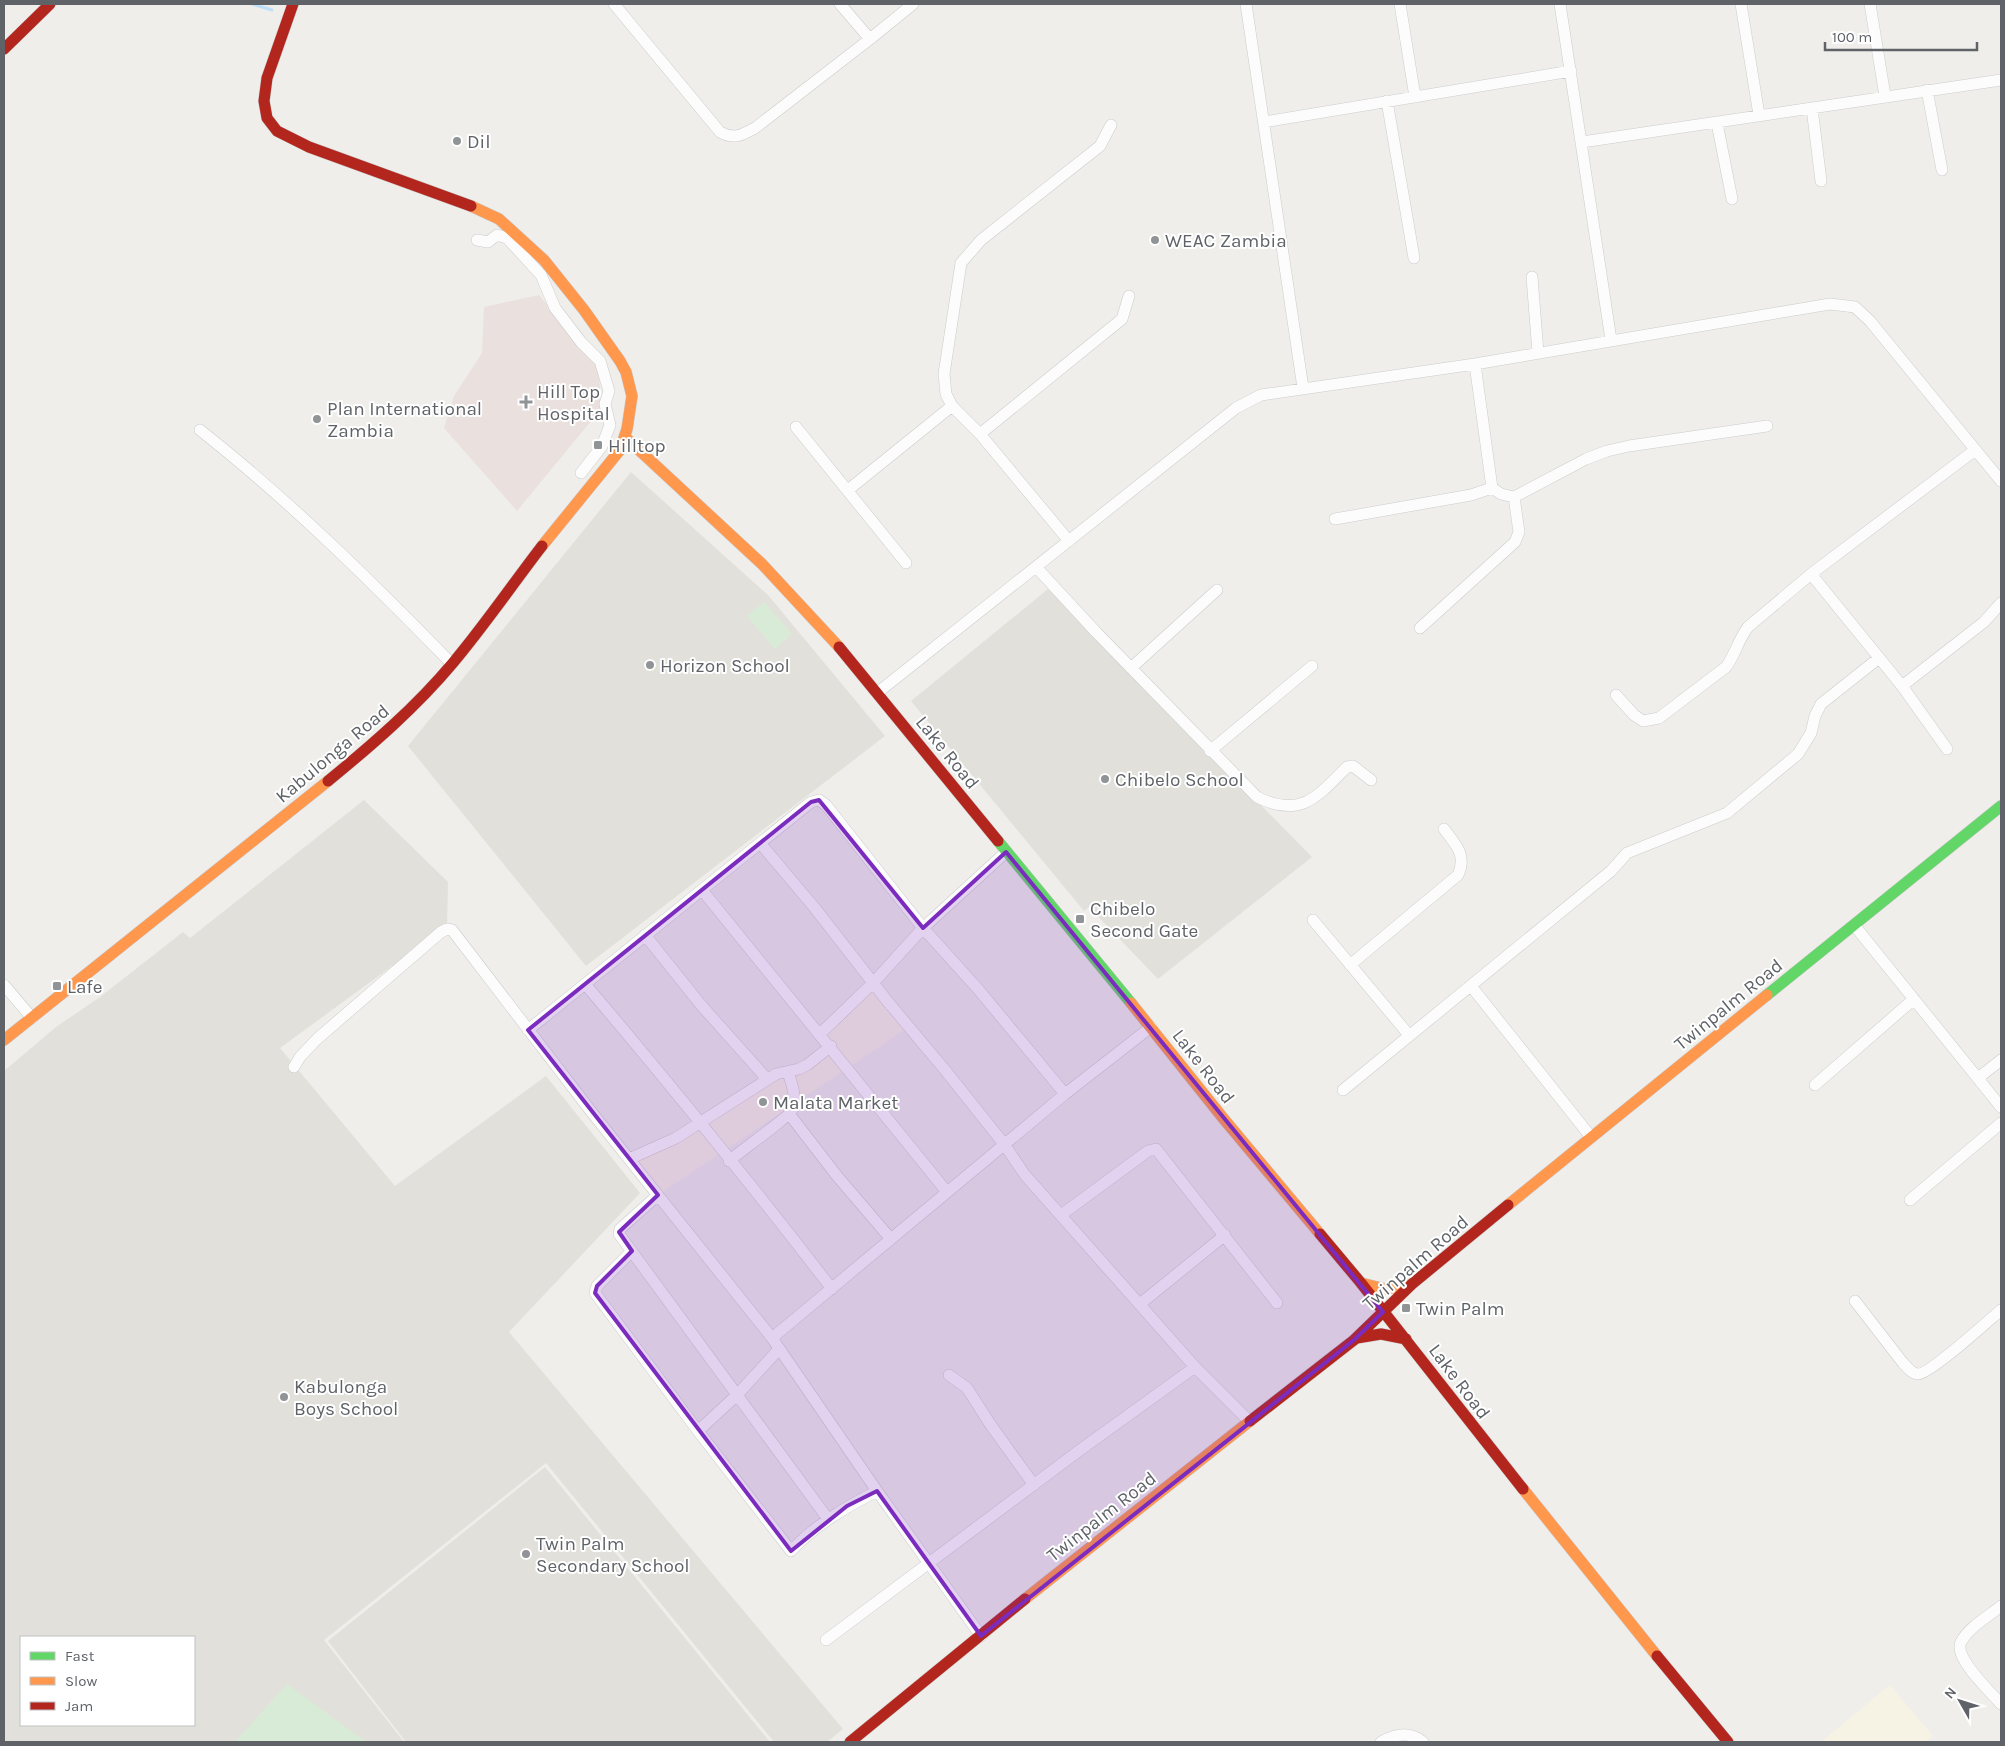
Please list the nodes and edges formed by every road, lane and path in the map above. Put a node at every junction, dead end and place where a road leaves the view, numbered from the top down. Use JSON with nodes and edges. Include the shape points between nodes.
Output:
{"nodes":[{"id":1,"x":50,"y":4,"type":"edge"},
{"id":2,"x":293,"y":4,"type":"edge"},
{"id":3,"x":614,"y":4,"type":"edge"},
{"id":4,"x":840,"y":4,"type":"edge"},
{"id":5,"x":913,"y":4,"type":"edge"},
{"id":6,"x":1246,"y":4,"type":"edge"},
{"id":7,"x":1400,"y":4,"type":"edge"},
{"id":8,"x":1560,"y":4,"type":"edge"},
{"id":9,"x":1741,"y":4,"type":"edge"},
{"id":10,"x":1870,"y":4,"type":"edge"},
{"id":11,"x":870,"y":39,"type":"junction"},
{"id":12,"x":4,"y":49,"type":"edge"},
{"id":13,"x":1571,"y":71,"type":"junction"},
{"id":14,"x":2001,"y":80,"type":"edge"},
{"id":15,"x":1927,"y":90,"type":"junction"},
{"id":16,"x":1885,"y":96,"type":"junction"},
{"id":17,"x":1415,"y":97,"type":"junction"},
{"id":18,"x":1387,"y":102,"type":"junction"},
{"id":19,"x":1812,"y":108,"type":"junction"},
{"id":20,"x":1759,"y":115,"type":"junction"},
{"id":21,"x":1264,"y":122,"type":"junction"},
{"id":22,"x":1717,"y":123,"type":"junction"},
{"id":23,"x":1111,"y":125,"type":"dead end"},
{"id":24,"x":1582,"y":142,"type":"junction"},
{"id":25,"x":1942,"y":170,"type":"dead end"},
{"id":26,"x":1821,"y":181,"type":"dead end"},
{"id":27,"x":1732,"y":199,"type":"dead end"},
{"id":28,"x":476,"y":240,"type":"dead end"},
{"id":29,"x":1414,"y":258,"type":"dead end"},
{"id":30,"x":1532,"y":277,"type":"dead end"},
{"id":31,"x":1129,"y":296,"type":"dead end"},
{"id":32,"x":1611,"y":340,"type":"junction"},
{"id":33,"x":1538,"y":353,"type":"junction"},
{"id":34,"x":1475,"y":364,"type":"junction"},
{"id":35,"x":1303,"y":388,"type":"junction"},
{"id":36,"x":952,"y":406,"type":"junction"},
{"id":37,"x":1767,"y":426,"type":"dead end"},
{"id":38,"x":796,"y":427,"type":"dead end"},
{"id":39,"x":200,"y":430,"type":"dead end"},
{"id":40,"x":980,"y":434,"type":"junction"},
{"id":41,"x":625,"y":437,"type":"junction"},
{"id":42,"x":1976,"y":450,"type":"junction"},
{"id":43,"x":581,"y":473,"type":"dead end"},
{"id":44,"x":2001,"y":482,"type":"edge"},
{"id":45,"x":1492,"y":488,"type":"junction"},
{"id":46,"x":848,"y":490,"type":"junction"},
{"id":47,"x":1514,"y":497,"type":"junction"},
{"id":48,"x":1335,"y":518,"type":"dead end"},
{"id":49,"x":1069,"y":541,"type":"junction"},
{"id":50,"x":906,"y":564,"type":"dead end"},
{"id":51,"x":1036,"y":567,"type":"junction"},
{"id":52,"x":1811,"y":574,"type":"junction"},
{"id":53,"x":1217,"y":590,"type":"dead end"},
{"id":54,"x":2001,"y":603,"type":"edge"},
{"id":55,"x":1420,"y":628,"type":"dead end"},
{"id":56,"x":1879,"y":658,"type":"junction"},
{"id":57,"x":452,"y":664,"type":"junction"},
{"id":58,"x":1312,"y":666,"type":"dead end"},
{"id":59,"x":1131,"y":668,"type":"junction"},
{"id":60,"x":1902,"y":686,"type":"junction"},
{"id":61,"x":877,"y":693,"type":"junction"},
{"id":62,"x":1616,"y":695,"type":"dead end"},
{"id":63,"x":1947,"y":749,"type":"dead end"},
{"id":64,"x":1210,"y":751,"type":"junction"},
{"id":65,"x":1371,"y":780,"type":"dead end"},
{"id":66,"x":2001,"y":806,"type":"edge"},
{"id":67,"x":1444,"y":829,"type":"dead end"},
{"id":68,"x":760,"y":843,"type":"junction"},
{"id":69,"x":1006,"y":852,"type":"junction"},
{"id":70,"x":702,"y":890,"type":"junction"},
{"id":71,"x":1313,"y":920,"type":"dead end"},
{"id":72,"x":1854,"y":925,"type":"junction"},
{"id":73,"x":923,"y":928,"type":"junction"},
{"id":74,"x":645,"y":936,"type":"junction"},
{"id":75,"x":1350,"y":965,"type":"junction"},
{"id":76,"x":874,"y":982,"type":"junction"},
{"id":77,"x":584,"y":984,"type":"junction"},
{"id":78,"x":4,"y":985,"type":"edge"},
{"id":79,"x":1471,"y":986,"type":"junction"},
{"id":80,"x":1914,"y":999,"type":"junction"},
{"id":81,"x":32,"y":1018,"type":"junction"},
{"id":82,"x":1151,"y":1027,"type":"junction"},
{"id":83,"x":528,"y":1030,"type":"junction"},
{"id":84,"x":820,"y":1034,"type":"junction"},
{"id":85,"x":1409,"y":1035,"type":"junction"},
{"id":86,"x":4,"y":1040,"type":"edge"},
{"id":87,"x":830,"y":1046,"type":"junction"},
{"id":88,"x":2001,"y":1060,"type":"edge"},
{"id":89,"x":294,"y":1067,"type":"dead end"},
{"id":90,"x":788,"y":1072,"type":"junction"},
{"id":91,"x":1978,"y":1078,"type":"junction"},
{"id":92,"x":767,"y":1079,"type":"junction"},
{"id":93,"x":1815,"y":1085,"type":"dead end"},
{"id":94,"x":1342,"y":1090,"type":"dead end"},
{"id":95,"x":1065,"y":1094,"type":"junction"},
{"id":96,"x":2001,"y":1107,"type":"edge"},
{"id":97,"x":790,"y":1115,"type":"junction"},
{"id":98,"x":700,"y":1123,"type":"junction"},
{"id":99,"x":2001,"y":1123,"type":"edge"},
{"id":100,"x":1590,"y":1137,"type":"junction"},
{"id":101,"x":1004,"y":1144,"type":"junction"},
{"id":102,"x":629,"y":1159,"type":"junction"},
{"id":103,"x":729,"y":1160,"type":"junction"},
{"id":104,"x":947,"y":1192,"type":"junction"},
{"id":105,"x":658,"y":1195,"type":"junction"},
{"id":106,"x":1910,"y":1200,"type":"dead end"},
{"id":107,"x":1061,"y":1216,"type":"junction"},
{"id":108,"x":1224,"y":1235,"type":"junction"},
{"id":109,"x":890,"y":1238,"type":"junction"},
{"id":110,"x":632,"y":1251,"type":"junction"},
{"id":111,"x":1361,"y":1283,"type":"junction"},
{"id":112,"x":1412,"y":1284,"type":"junction"},
{"id":113,"x":832,"y":1289,"type":"junction"},
{"id":114,"x":1855,"y":1300,"type":"dead end"},
{"id":115,"x":1278,"y":1303,"type":"dead end"},
{"id":116,"x":1140,"y":1304,"type":"junction"},
{"id":117,"x":2001,"y":1310,"type":"edge"},
{"id":118,"x":1383,"y":1312,"type":"junction"},
{"id":119,"x":772,"y":1338,"type":"junction"},
{"id":120,"x":1406,"y":1339,"type":"junction"},
{"id":121,"x":1354,"y":1340,"type":"junction"},
{"id":122,"x":779,"y":1349,"type":"junction"},
{"id":123,"x":1196,"y":1366,"type":"junction"},
{"id":124,"x":949,"y":1375,"type":"dead end"},
{"id":125,"x":737,"y":1395,"type":"junction"},
{"id":126,"x":1249,"y":1421,"type":"junction"},
{"id":127,"x":698,"y":1430,"type":"junction"},
{"id":128,"x":1034,"y":1485,"type":"junction"},
{"id":129,"x":877,"y":1491,"type":"junction"},
{"id":130,"x":828,"y":1519,"type":"junction"},
{"id":131,"x":929,"y":1564,"type":"junction"},
{"id":132,"x":2001,"y":1606,"type":"edge"},
{"id":133,"x":981,"y":1636,"type":"junction"},
{"id":134,"x":826,"y":1640,"type":"dead end"},
{"id":135,"x":2001,"y":1704,"type":"edge"},
{"id":136,"x":850,"y":1742,"type":"edge"},
{"id":137,"x":1381,"y":1742,"type":"edge"},
{"id":138,"x":1423,"y":1742,"type":"edge"},
{"id":139,"x":1728,"y":1742,"type":"edge"}],
"edges":[{"from":1,"to":12,"type":"main road"},
{"from":2,"to":41,"type":"main road","name":"Kabulonga Road","via":[[267,78],[264,101],[267,118],[277,131],[309,147],[478,208],[516,233],[544,260],[623,366],[632,396]]},
{"from":3,"to":11,"type":"street","via":[[720,132],[729,137],[739,137],[755,128]]},
{"from":4,"to":11,"type":"street"},
{"from":5,"to":11,"type":"street"},
{"from":6,"to":21,"type":"street"},
{"from":7,"to":17,"type":"street"},
{"from":8,"to":13,"type":"street"},
{"from":9,"to":20,"type":"street"},
{"from":10,"to":16,"type":"street"},
{"from":13,"to":17,"type":"street"},
{"from":13,"to":24,"type":"street"},
{"from":14,"to":15,"type":"street"},
{"from":15,"to":16,"type":"street"},
{"from":15,"to":25,"type":"street"},
{"from":16,"to":19,"type":"street"},
{"from":17,"to":18,"type":"street"},
{"from":18,"to":21,"type":"street"},
{"from":18,"to":29,"type":"street"},
{"from":19,"to":20,"type":"street"},
{"from":19,"to":26,"type":"street"},
{"from":20,"to":22,"type":"street"},
{"from":21,"to":35,"type":"street"},
{"from":22,"to":24,"type":"street"},
{"from":22,"to":27,"type":"street"},
{"from":23,"to":36,"type":"street","via":[[1100,146],[981,240],[961,263],[944,374],[946,394]]},
{"from":24,"to":32,"type":"street"},
{"from":28,"to":43,"type":"street","via":[[488,242],[496,235],[507,238],[541,276],[555,308],[600,361],[609,391],[605,404],[610,425],[602,446]]},
{"from":30,"to":33,"type":"street"},
{"from":31,"to":40,"type":"street","via":[[1122,319]]},
{"from":32,"to":33,"type":"street"},
{"from":32,"to":42,"type":"street","via":[[1830,304],[1855,307]]},
{"from":33,"to":34,"type":"street"},
{"from":34,"to":35,"type":"street"},
{"from":34,"to":45,"type":"street"},
{"from":35,"to":49,"type":"street","via":[[1261,395],[1236,408]]},
{"from":36,"to":40,"type":"street"},
{"from":36,"to":46,"type":"street"},
{"from":37,"to":47,"type":"street","via":[[1607,451]]},
{"from":38,"to":46,"type":"street"},
{"from":39,"to":57,"type":"street","via":[[317,529]]},
{"from":40,"to":49,"type":"street"},
{"from":41,"to":57,"type":"main road","name":"Kabulonga Road","via":[[620,450]]},
{"from":41,"to":61,"type":"main road","name":"Lake Road","via":[[762,564],[804,607]]},
{"from":42,"to":44,"type":"street"},
{"from":42,"to":52,"type":"street"},
{"from":45,"to":47,"type":"street"},
{"from":45,"to":48,"type":"street","via":[[1471,495]]},
{"from":46,"to":50,"type":"street"},
{"from":47,"to":55,"type":"street","via":[[1519,532],[1515,542]]},
{"from":49,"to":51,"type":"street"},
{"from":51,"to":59,"type":"street"},
{"from":51,"to":61,"type":"street"},
{"from":52,"to":56,"type":"street"},
{"from":52,"to":62,"type":"street","via":[[1748,627],[1726,667],[1659,718],[1643,721]]},
{"from":53,"to":59,"type":"street"},
{"from":54,"to":60,"type":"street","via":[[1984,622]]},
{"from":56,"to":60,"type":"street"},
{"from":56,"to":79,"type":"street","via":[[1821,704],[1811,733],[1798,754],[1727,813],[1627,853],[1611,871]]},
{"from":57,"to":81,"type":"main road","name":"Kabulonga Road","via":[[428,692],[366,750]]},
{"from":58,"to":64,"type":"street"},
{"from":59,"to":64,"type":"street"},
{"from":60,"to":63,"type":"street"},
{"from":61,"to":69,"type":"main road","name":"Lake Road"},
{"from":64,"to":65,"type":"street","via":[[1257,797],[1272,805],[1299,805],[1317,796],[1347,767],[1353,766]]},
{"from":66,"to":72,"type":"main road","name":"Twinpalm Road"},
{"from":67,"to":75,"type":"street","via":[[1461,854],[1462,865],[1458,875]]},
{"from":68,"to":70,"type":"street"},
{"from":68,"to":73,"type":"street","via":[[811,802],[823,802]]},
{"from":68,"to":76,"type":"street"},
{"from":69,"to":73,"type":"street"},
{"from":69,"to":82,"type":"main road","name":"Lake Road"},
{"from":70,"to":74,"type":"street"},
{"from":70,"to":84,"type":"street"},
{"from":71,"to":75,"type":"street"},
{"from":72,"to":80,"type":"street"},
{"from":72,"to":100,"type":"main road","name":"Twinpalm Road"},
{"from":73,"to":76,"type":"street"},
{"from":73,"to":95,"type":"street","via":[[978,988]]},
{"from":74,"to":77,"type":"street"},
{"from":74,"to":92,"type":"street"},
{"from":75,"to":85,"type":"street"},
{"from":76,"to":84,"type":"street"},
{"from":76,"to":101,"type":"street"},
{"from":77,"to":83,"type":"street"},
{"from":77,"to":98,"type":"street"},
{"from":78,"to":81,"type":"street"},
{"from":79,"to":85,"type":"street"},
{"from":79,"to":100,"type":"street"},
{"from":80,"to":91,"type":"street"},
{"from":80,"to":93,"type":"street"},
{"from":81,"to":86,"type":"main road","name":"Kabulonga Road"},
{"from":82,"to":95,"type":"street"},
{"from":82,"to":111,"type":"main road","name":"Lake Road"},
{"from":83,"to":89,"type":"street","via":[[457,935],[447,930],[393,972],[317,1039]]},
{"from":83,"to":102,"type":"street"},
{"from":84,"to":87,"type":"street"},
{"from":85,"to":94,"type":"street"},
{"from":87,"to":90,"type":"street","via":[[807,1065]]},
{"from":87,"to":104,"type":"street"},
{"from":88,"to":91,"type":"street"},
{"from":90,"to":92,"type":"street"},
{"from":90,"to":97,"type":"street","via":[[795,1100]]},
{"from":91,"to":96,"type":"street"},
{"from":92,"to":98,"type":"street"},
{"from":95,"to":101,"type":"street"},
{"from":97,"to":103,"type":"street"},
{"from":97,"to":109,"type":"street"},
{"from":98,"to":102,"type":"street","via":[[676,1138]]},
{"from":98,"to":103,"type":"street"},
{"from":99,"to":106,"type":"street"},
{"from":100,"to":112,"type":"main road","name":"Twinpalm Road"},
{"from":101,"to":104,"type":"street"},
{"from":101,"to":107,"type":"street","via":[[1025,1175]]},
{"from":102,"to":105,"type":"street"},
{"from":103,"to":113,"type":"street"},
{"from":104,"to":109,"type":"street"},
{"from":105,"to":110,"type":"street","via":[[619,1232]]},
{"from":105,"to":119,"type":"street"},
{"from":107,"to":108,"type":"street","via":[[1154,1148]]},
{"from":107,"to":116,"type":"street"},
{"from":108,"to":115,"type":"street"},
{"from":108,"to":116,"type":"street"},
{"from":109,"to":113,"type":"street"},
{"from":110,"to":125,"type":"street"},
{"from":110,"to":127,"type":"street","via":[[596,1286],[596,1292]]},
{"from":111,"to":112,"type":"main road","via":[[1386,1290]]},
{"from":111,"to":118,"type":"main road","name":"Lake Road"},
{"from":112,"to":118,"type":"main road","name":"Twinpalm Road"},
{"from":113,"to":119,"type":"street"},
{"from":114,"to":117,"type":"street","via":[[1903,1363],[1917,1374],[1942,1359]]},
{"from":116,"to":123,"type":"street"},
{"from":118,"to":120,"type":"main road","name":"Lake Road"},
{"from":118,"to":121,"type":"main road","name":"Twinpalm Road"},
{"from":119,"to":122,"type":"street"},
{"from":120,"to":121,"type":"main road","via":[[1380,1333]]},
{"from":120,"to":139,"type":"main road","name":"Lake Road","via":[[1468,1422]]},
{"from":121,"to":126,"type":"main road","name":"Twinpalm Road"},
{"from":122,"to":125,"type":"street"},
{"from":122,"to":129,"type":"street"},
{"from":123,"to":126,"type":"street"},
{"from":123,"to":128,"type":"street"},
{"from":124,"to":128,"type":"street","via":[[967,1388]]},
{"from":125,"to":127,"type":"street"},
{"from":125,"to":130,"type":"street"},
{"from":126,"to":133,"type":"main road","name":"Twinpalm Road"},
{"from":127,"to":130,"type":"street","via":[[791,1551]]},
{"from":128,"to":131,"type":"street"},
{"from":129,"to":130,"type":"street"},
{"from":129,"to":131,"type":"street"},
{"from":131,"to":133,"type":"street"},
{"from":131,"to":134,"type":"street"},
{"from":132,"to":135,"type":"street","via":[[1970,1631],[1961,1643],[1960,1652],[1964,1662]]},
{"from":133,"to":136,"type":"main road","name":"Twinpalm Road"},
{"from":137,"to":138,"type":"street","via":[[1394,1735],[1409,1735]]}]}
